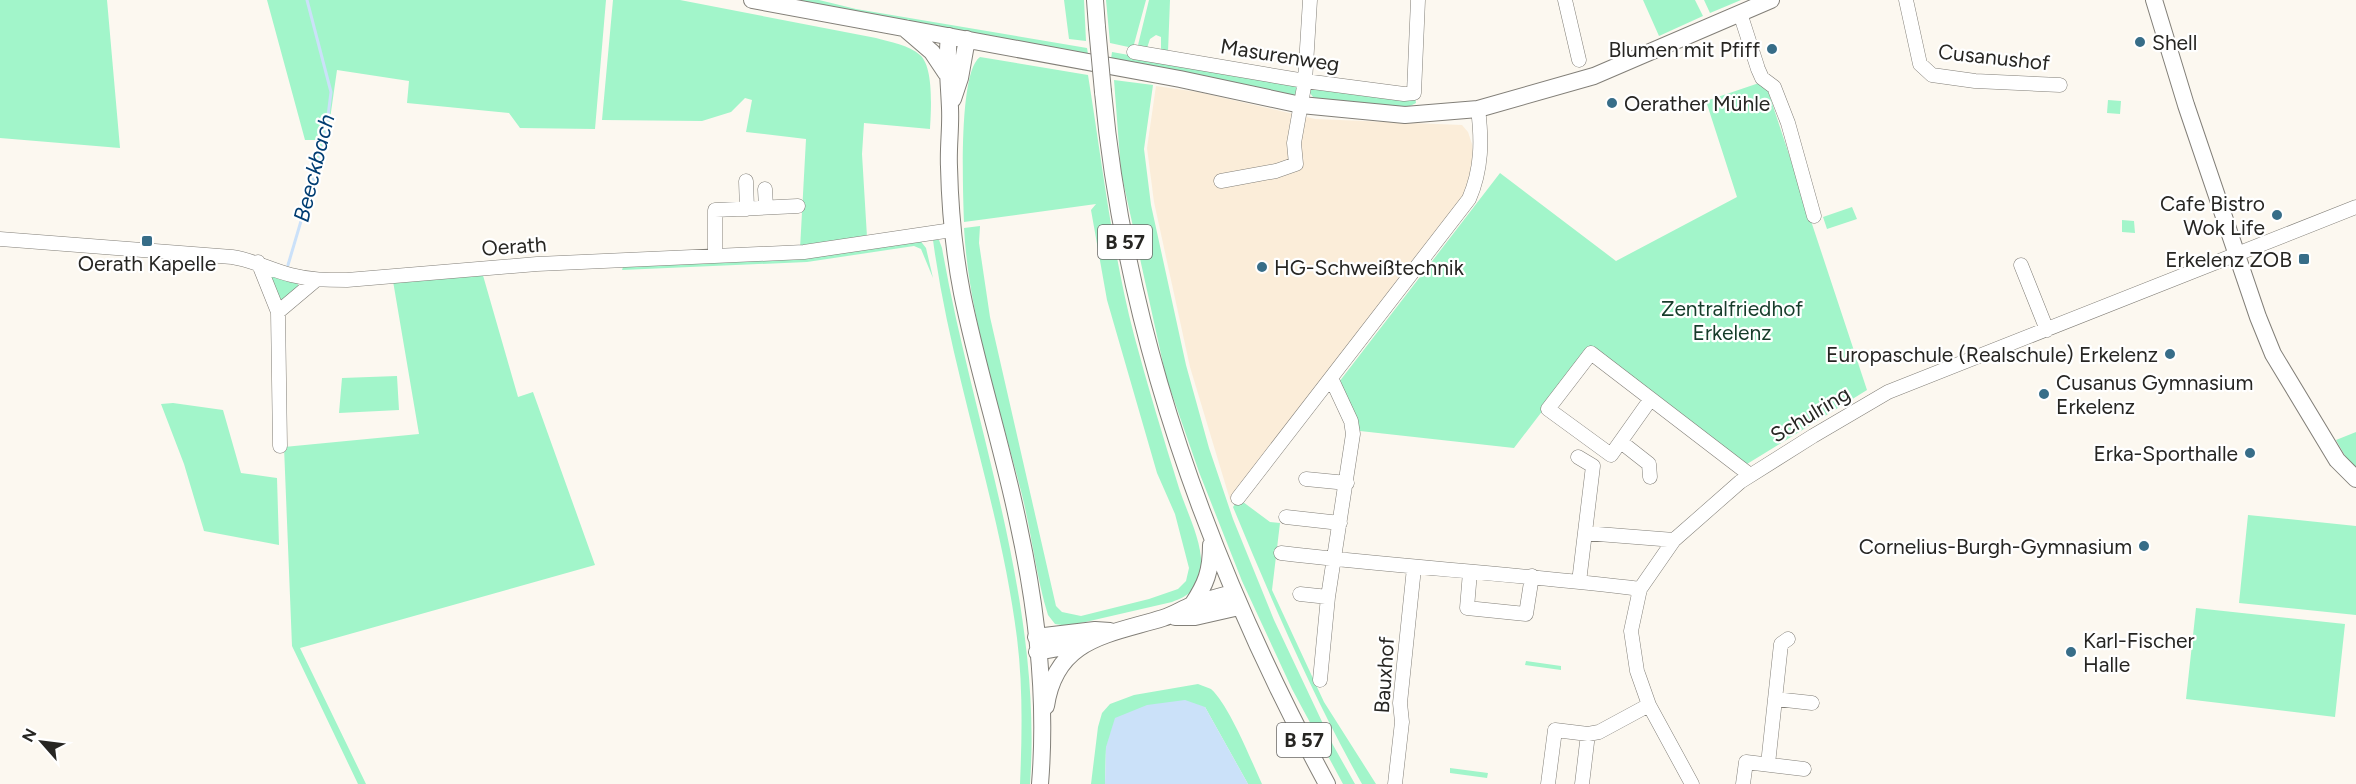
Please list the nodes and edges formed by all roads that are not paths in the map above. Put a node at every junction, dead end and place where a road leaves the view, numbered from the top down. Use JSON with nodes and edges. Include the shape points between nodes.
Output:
{"nodes":[{"id":1,"x":752,"y":0,"type":"edge"},
{"id":2,"x":1095,"y":0,"type":"edge"},
{"id":3,"x":1310,"y":0,"type":"edge"},
{"id":4,"x":1418,"y":0,"type":"edge"},
{"id":5,"x":1565,"y":0,"type":"edge"},
{"id":6,"x":1772,"y":0,"type":"edge"},
{"id":7,"x":1906,"y":0,"type":"edge"},
{"id":8,"x":2154,"y":0,"type":"edge"},
{"id":9,"x":1740,"y":13,"type":"junction"},
{"id":10,"x":903,"y":27,"type":"junction"},
{"id":11,"x":949,"y":36,"type":"junction"},
{"id":12,"x":967,"y":39,"type":"junction"},
{"id":13,"x":1134,"y":52,"type":"dead end"},
{"id":14,"x":1579,"y":60,"type":"dead end"},
{"id":15,"x":946,"y":73,"type":"junction"},
{"id":16,"x":1305,"y":81,"type":"junction"},
{"id":17,"x":2060,"y":85,"type":"dead end"},
{"id":18,"x":1301,"y":105,"type":"junction"},
{"id":19,"x":950,"y":108,"type":"junction"},
{"id":20,"x":1478,"y":109,"type":"junction"},
{"id":21,"x":1221,"y":181,"type":"dead end"},
{"id":22,"x":746,"y":182,"type":"dead end"},
{"id":23,"x":765,"y":189,"type":"dead end"},
{"id":24,"x":798,"y":206,"type":"dead end"},
{"id":25,"x":766,"y":207,"type":"junction"},
{"id":26,"x":2356,"y":207,"type":"edge"},
{"id":27,"x":747,"y":209,"type":"junction"},
{"id":28,"x":1814,"y":216,"type":"dead end"},
{"id":29,"x":952,"y":230,"type":"junction"},
{"id":30,"x":0,"y":239,"type":"edge"},
{"id":31,"x":2237,"y":254,"type":"junction"},
{"id":32,"x":715,"y":256,"type":"junction"},
{"id":33,"x":258,"y":262,"type":"junction"},
{"id":34,"x":2021,"y":265,"type":"dead end"},
{"id":35,"x":316,"y":280,"type":"junction"},
{"id":36,"x":278,"y":312,"type":"junction"},
{"id":37,"x":2047,"y":330,"type":"junction"},
{"id":38,"x":1331,"y":378,"type":"junction"},
{"id":39,"x":1650,"y":400,"type":"junction"},
{"id":40,"x":1620,"y":442,"type":"junction"},
{"id":41,"x":280,"y":446,"type":"dead end"},
{"id":42,"x":1578,"y":457,"type":"dead end"},
{"id":43,"x":1750,"y":476,"type":"junction"},
{"id":44,"x":1650,"y":477,"type":"dead end"},
{"id":45,"x":1306,"y":479,"type":"dead end"},
{"id":46,"x":2356,"y":479,"type":"edge"},
{"id":47,"x":1347,"y":483,"type":"junction"},
{"id":48,"x":1238,"y":498,"type":"dead end"},
{"id":49,"x":1286,"y":517,"type":"dead end"},
{"id":50,"x":1340,"y":523,"type":"junction"},
{"id":51,"x":1585,"y":533,"type":"junction"},
{"id":52,"x":1211,"y":538,"type":"junction"},
{"id":53,"x":1674,"y":540,"type":"junction"},
{"id":54,"x":1281,"y":553,"type":"dead end"},
{"id":55,"x":1336,"y":560,"type":"junction"},
{"id":56,"x":1414,"y":568,"type":"junction"},
{"id":57,"x":1470,"y":572,"type":"junction"},
{"id":58,"x":1532,"y":576,"type":"junction"},
{"id":59,"x":1579,"y":582,"type":"junction"},
{"id":60,"x":1640,"y":589,"type":"junction"},
{"id":61,"x":1300,"y":594,"type":"dead end"},
{"id":62,"x":1328,"y":597,"type":"junction"},
{"id":63,"x":1236,"y":600,"type":"junction"},
{"id":64,"x":1192,"y":605,"type":"junction"},
{"id":65,"x":1165,"y":618,"type":"junction"},
{"id":66,"x":1116,"y":631,"type":"junction"},
{"id":67,"x":1788,"y":639,"type":"dead end"},
{"id":68,"x":1091,"y":642,"type":"junction"},
{"id":69,"x":1037,"y":644,"type":"junction"},
{"id":70,"x":1320,"y":681,"type":"dead end"},
{"id":71,"x":1775,"y":699,"type":"junction"},
{"id":72,"x":1812,"y":704,"type":"dead end"},
{"id":73,"x":1649,"y":705,"type":"junction"},
{"id":74,"x":1043,"y":729,"type":"junction"},
{"id":75,"x":1588,"y":734,"type":"junction"},
{"id":76,"x":1768,"y":764,"type":"junction"},
{"id":77,"x":1804,"y":769,"type":"dead end"},
{"id":78,"x":1040,"y":784,"type":"edge"},
{"id":79,"x":1327,"y":784,"type":"edge"},
{"id":80,"x":1395,"y":784,"type":"edge"},
{"id":81,"x":1548,"y":784,"type":"edge"},
{"id":82,"x":1582,"y":784,"type":"edge"},
{"id":83,"x":1692,"y":784,"type":"edge"},
{"id":84,"x":1743,"y":784,"type":"edge"}],
"edges":[{"from":1,"to":10,"type":"main road"},
{"from":2,"to":52,"type":"main road","number":"B 57","bridge":true,"via":[[1117,196],[1138,303],[1159,389]]},
{"from":3,"to":16,"type":"street"},
{"from":4,"to":16,"type":"street","name":"Masurenweg","via":[[1414,93]]},
{"from":5,"to":14,"type":"street"},
{"from":6,"to":9,"type":"main road"},
{"from":7,"to":17,"type":"street","name":"Cusanushof","via":[[1920,64],[1932,75]]},
{"from":8,"to":31,"type":"main road"},
{"from":9,"to":20,"type":"main road","via":[[1594,76]]},
{"from":9,"to":28,"type":"street","via":[[1758,69],[1774,87],[1788,123]]},
{"from":10,"to":11,"type":"main road"},
{"from":10,"to":15,"type":"main road","via":[[932,52]]},
{"from":11,"to":12,"type":"main road"},
{"from":11,"to":15,"type":"main road"},
{"from":12,"to":18,"type":"main road"},
{"from":12,"to":19,"type":"main road"},
{"from":13,"to":16,"type":"street","name":"Masurenweg"},
{"from":15,"to":19,"type":"main road"},
{"from":16,"to":18,"type":"street"},
{"from":18,"to":20,"type":"main road","via":[[1405,115]]},
{"from":18,"to":21,"type":"street","via":[[1294,143],[1296,164]]},
{"from":19,"to":29,"type":"main road"},
{"from":20,"to":38,"type":"street","via":[[1479,168],[1469,199]]},
{"from":22,"to":27,"type":"street"},
{"from":23,"to":25,"type":"street"},
{"from":24,"to":25,"type":"street"},
{"from":25,"to":27,"type":"street"},
{"from":26,"to":31,"type":"street","name":"Schulring"},
{"from":27,"to":32,"type":"street","via":[[715,210]]},
{"from":29,"to":32,"type":"street","name":"Oerath","via":[[804,252]]},
{"from":29,"to":69,"type":"main road","via":[[962,293],[1019,526]]},
{"from":30,"to":33,"type":"street","name":"Oerath"},
{"from":31,"to":37,"type":"street","name":"Schulring"},
{"from":31,"to":46,"type":"main road","via":[[2273,354],[2337,460]]},
{"from":32,"to":35,"type":"street","name":"Oerath"},
{"from":33,"to":35,"type":"street","name":"Oerath"},
{"from":33,"to":36,"type":"street"},
{"from":34,"to":37,"type":"street"},
{"from":35,"to":36,"type":"street"},
{"from":36,"to":41,"type":"street"},
{"from":37,"to":43,"type":"street","name":"Schulring","via":[[1888,392]]},
{"from":38,"to":47,"type":"street","via":[[1353,434]]},
{"from":38,"to":48,"type":"street","via":[[1265,453]]},
{"from":39,"to":40,"type":"street"},
{"from":39,"to":40,"type":"street","via":[[1591,353],[1548,409],[1611,455]]},
{"from":39,"to":43,"type":"street"},
{"from":40,"to":44,"type":"street","via":[[1649,464]]},
{"from":42,"to":51,"type":"street","via":[[1593,466]]},
{"from":43,"to":53,"type":"street","name":"Schulring"},
{"from":45,"to":47,"type":"street"},
{"from":47,"to":50,"type":"street"},
{"from":49,"to":50,"type":"street"},
{"from":50,"to":55,"type":"street"},
{"from":51,"to":53,"type":"street"},
{"from":51,"to":59,"type":"street"},
{"from":52,"to":63,"type":"main road","number":"B 57"},
{"from":52,"to":64,"type":"main road","number":"B 57","via":[[1208,576]]},
{"from":53,"to":60,"type":"street","name":"Schulring"},
{"from":54,"to":55,"type":"street"},
{"from":55,"to":56,"type":"street"},
{"from":55,"to":62,"type":"street"},
{"from":56,"to":57,"type":"street"},
{"from":56,"to":80,"type":"street","name":"Bauxhof"},
{"from":57,"to":58,"type":"street"},
{"from":57,"to":58,"type":"street","via":[[1467,608],[1526,614]]},
{"from":58,"to":59,"type":"street"},
{"from":59,"to":60,"type":"street"},
{"from":60,"to":73,"type":"street","name":"Schulring","via":[[1631,631],[1637,671]]},
{"from":61,"to":62,"type":"street"},
{"from":62,"to":70,"type":"street"},
{"from":63,"to":64,"type":"main road"},
{"from":63,"to":65,"type":"main road","via":[[1195,616]]},
{"from":63,"to":79,"type":"main road","number":"B 57"},
{"from":64,"to":65,"type":"main road"},
{"from":65,"to":66,"type":"main road"},
{"from":66,"to":68,"type":"main road"},
{"from":66,"to":69,"type":"main road","via":[[1095,630]]},
{"from":67,"to":71,"type":"street","via":[[1781,644]]},
{"from":68,"to":69,"type":"main road"},
{"from":68,"to":74,"type":"main road","via":[[1074,651],[1059,667],[1048,693]]},
{"from":69,"to":74,"type":"main road"},
{"from":71,"to":72,"type":"street"},
{"from":71,"to":76,"type":"street"},
{"from":73,"to":75,"type":"street","via":[[1609,728]]},
{"from":73,"to":83,"type":"street","name":"Schulring"},
{"from":74,"to":78,"type":"main road"},
{"from":75,"to":81,"type":"street","via":[[1555,730]]},
{"from":75,"to":82,"type":"street"},
{"from":76,"to":77,"type":"street"},
{"from":76,"to":84,"type":"street","via":[[1746,762]]}]}
